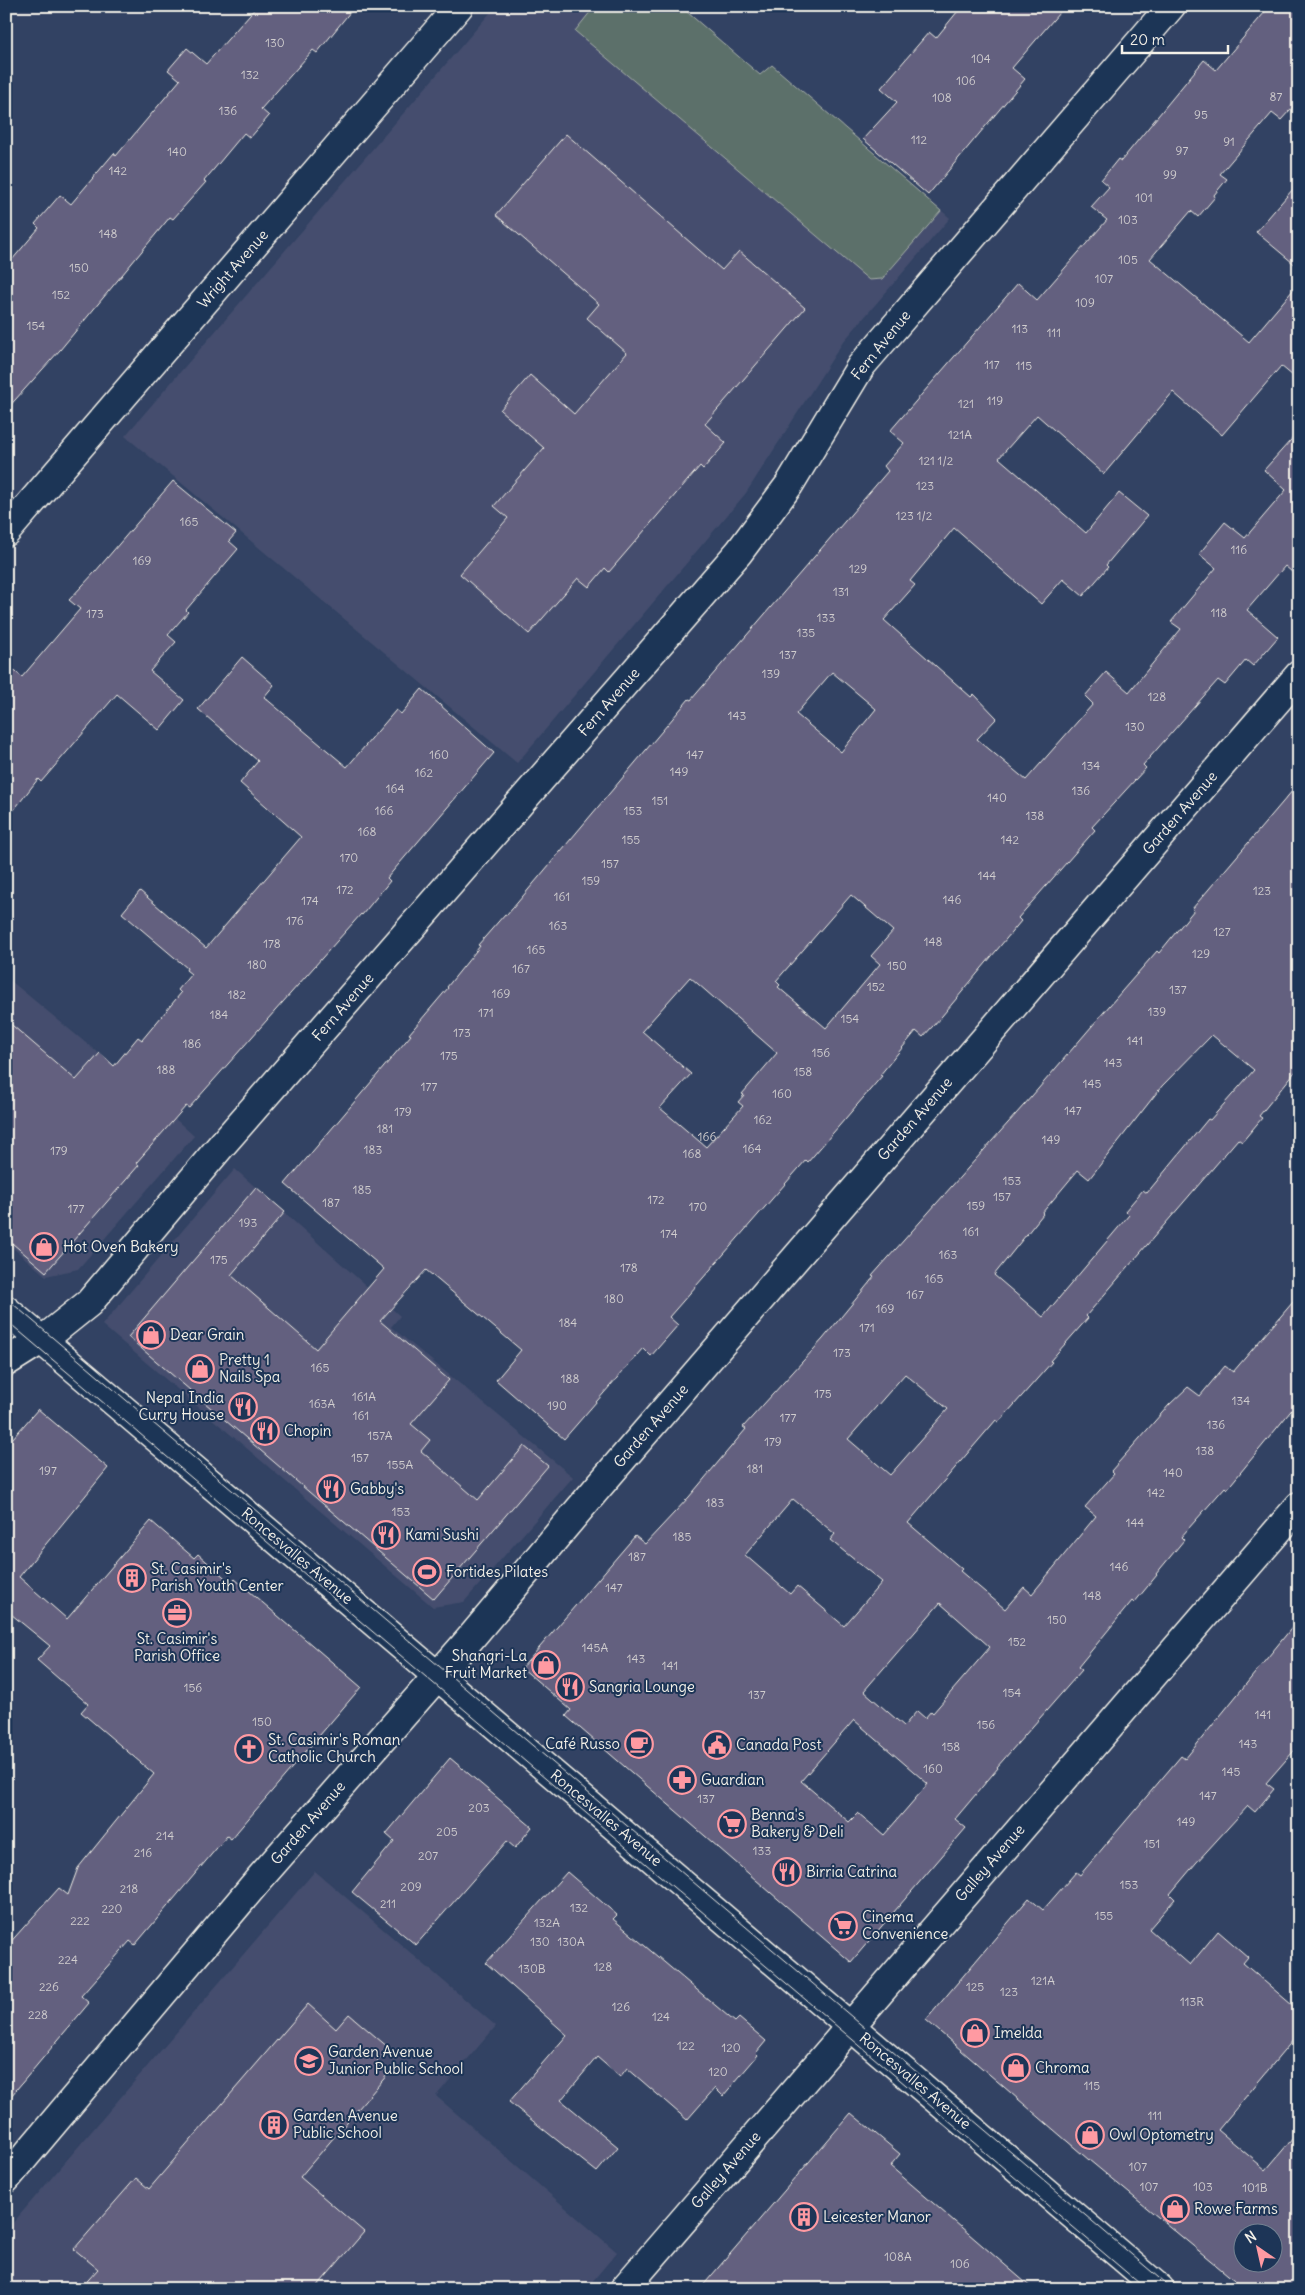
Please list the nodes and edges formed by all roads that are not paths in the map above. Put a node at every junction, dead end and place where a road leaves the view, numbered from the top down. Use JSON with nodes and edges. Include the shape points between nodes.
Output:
{"nodes":[{"id":1,"x":459,"y":6,"type":"edge"},
{"id":2,"x":1171,"y":6,"type":"edge"},
{"id":3,"x":6,"y":532,"type":"edge"},
{"id":4,"x":1299,"y":675,"type":"edge"},
{"id":5,"x":6,"y":1310,"type":"edge"},
{"id":6,"x":42,"y":1340,"type":"junction"},
{"id":7,"x":6,"y":1362,"type":"edge"},
{"id":8,"x":1299,"y":1506,"type":"edge"},
{"id":9,"x":437,"y":1675,"type":"junction"},
{"id":10,"x":850,"y":2026,"type":"junction"},
{"id":11,"x":6,"y":2179,"type":"edge"},
{"id":12,"x":624,"y":2289,"type":"edge"},
{"id":13,"x":1160,"y":2289,"type":"edge"}],
"edges":[{"from":1,"to":3,"type":"street","name":"Wright Avenue"},
{"from":2,"to":6,"type":"street","name":"Fern Avenue","via":[[861,366],[790,485],[740,552],[220,1147],[89,1303]]},
{"from":4,"to":9,"type":"street","name":"Garden Avenue"},
{"from":5,"to":6,"type":"street","name":"Roncesvalles Avenue"},
{"from":6,"to":7,"type":"street","name":"Fern Avenue"},
{"from":6,"to":9,"type":"street","name":"Roncesvalles Avenue"},
{"from":8,"to":10,"type":"street","name":"Galley Avenue"},
{"from":9,"to":10,"type":"street","name":"Roncesvalles Avenue"},
{"from":9,"to":11,"type":"street","name":"Garden Avenue","via":[[260,1878]]},
{"from":10,"to":12,"type":"street","name":"Galley Avenue"},
{"from":10,"to":13,"type":"street","name":"Roncesvalles Avenue"}]}
